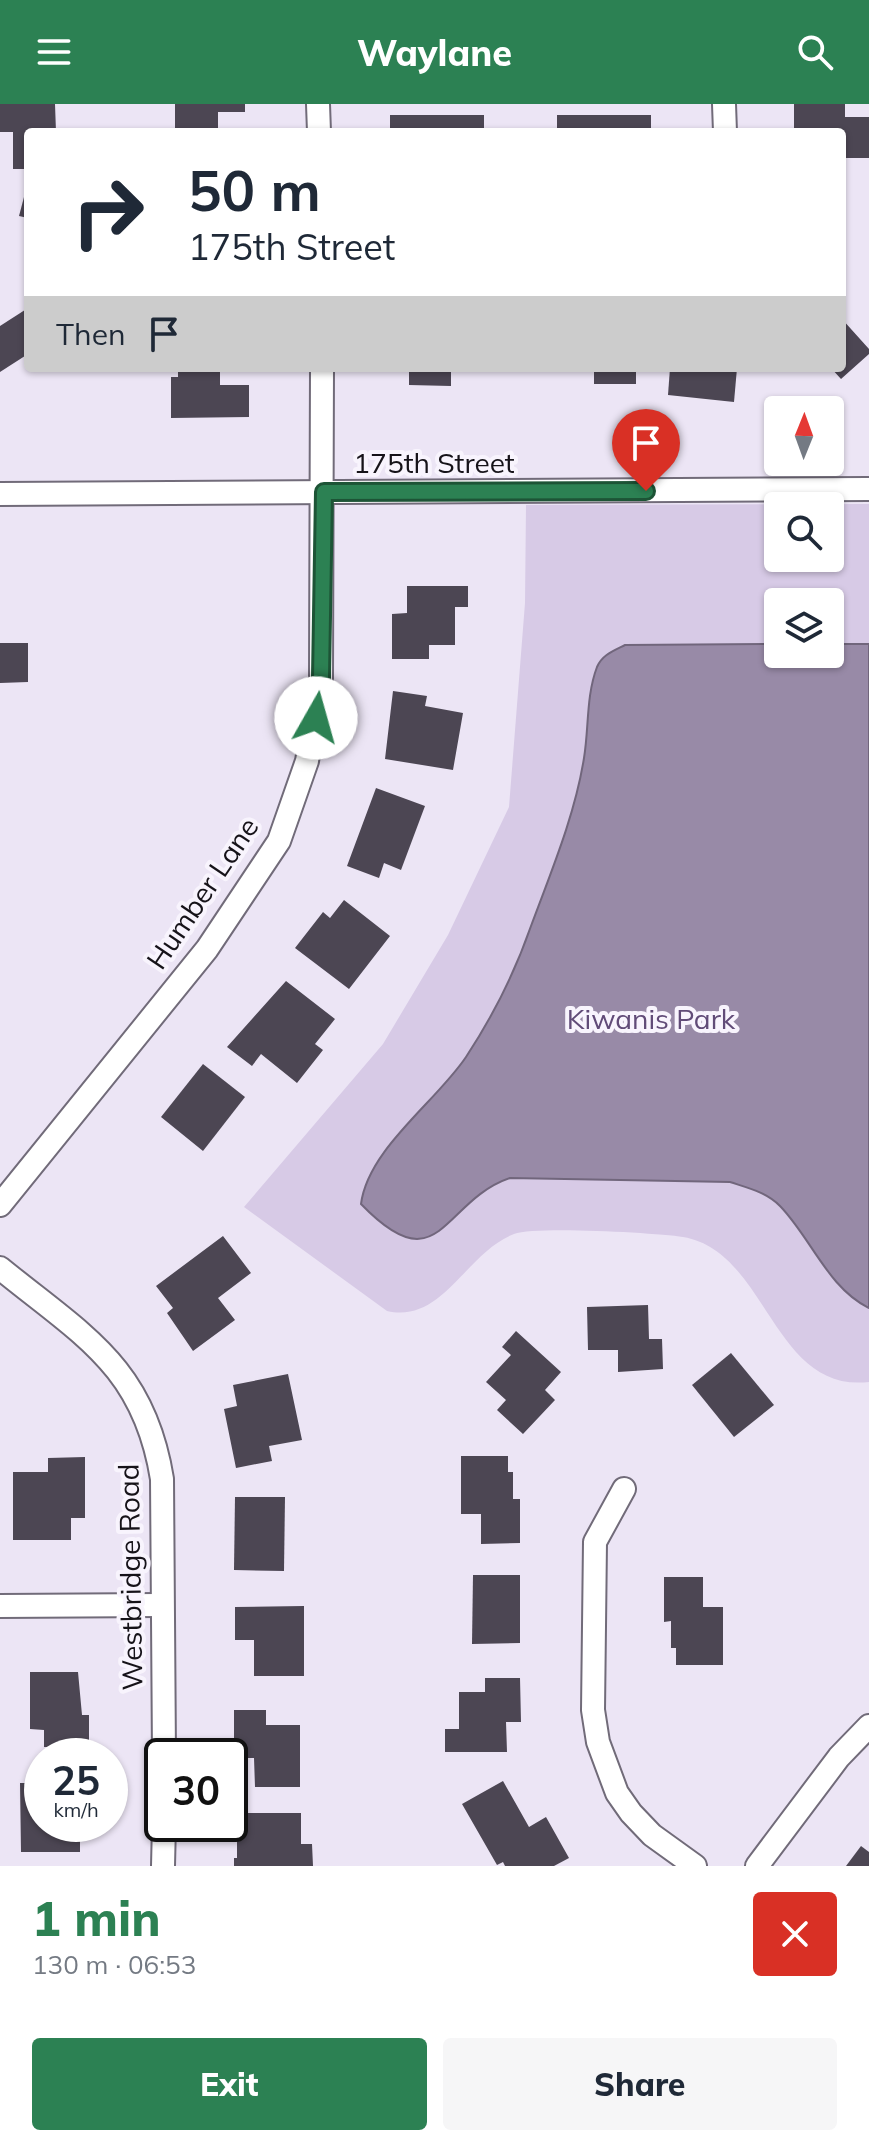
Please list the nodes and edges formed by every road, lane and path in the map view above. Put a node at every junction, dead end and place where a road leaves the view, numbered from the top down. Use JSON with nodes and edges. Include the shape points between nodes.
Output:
{"nodes":[{"id":1,"x":318,"y":104,"type":"edge"},
{"id":2,"x":724,"y":104,"type":"edge"},
{"id":3,"x":319,"y":128,"type":"edge"},
{"id":4,"x":725,"y":128,"type":"edge"},
{"id":5,"x":322,"y":372,"type":"edge"},
{"id":6,"x":869,"y":489,"type":"edge"},
{"id":7,"x":324,"y":492,"type":"junction"},
{"id":8,"x":0,"y":494,"type":"edge"},
{"id":9,"x":0,"y":1205,"type":"edge"},
{"id":10,"x":0,"y":1268,"type":"edge"},
{"id":11,"x":624,"y":1489,"type":"dead end"},
{"id":12,"x":161,"y":1605,"type":"junction"},
{"id":13,"x":0,"y":1606,"type":"edge"},
{"id":14,"x":869,"y":1726,"type":"edge"},
{"id":15,"x":164,"y":1738,"type":"edge"},
{"id":16,"x":164,"y":1842,"type":"edge"},
{"id":17,"x":163,"y":1866,"type":"edge"},
{"id":18,"x":695,"y":1866,"type":"edge"},
{"id":19,"x":757,"y":1866,"type":"edge"}],
"edges":[{"from":1,"to":3,"type":"street"},
{"from":2,"to":4,"type":"street"},
{"from":5,"to":7,"type":"street","name":"Humber Lane"},
{"from":6,"to":7,"type":"street","name":"175th Street"},
{"from":7,"to":8,"type":"street","name":"175th Street"},
{"from":7,"to":9,"type":"street","name":"Humber Lane","via":[[321,678],[307,761],[279,841],[207,949]]},
{"from":10,"to":12,"type":"street","name":"Westbridge Road","via":[[99,1348],[142,1406],[162,1479]]},
{"from":11,"to":18,"type":"street","via":[[595,1542],[593,1710],[598,1742],[617,1793],[631,1813]]},
{"from":12,"to":13,"type":"street"},
{"from":12,"to":15,"type":"street","name":"Westbridge Road"},
{"from":14,"to":19,"type":"street","via":[[839,1757]]},
{"from":16,"to":17,"type":"street"}]}
